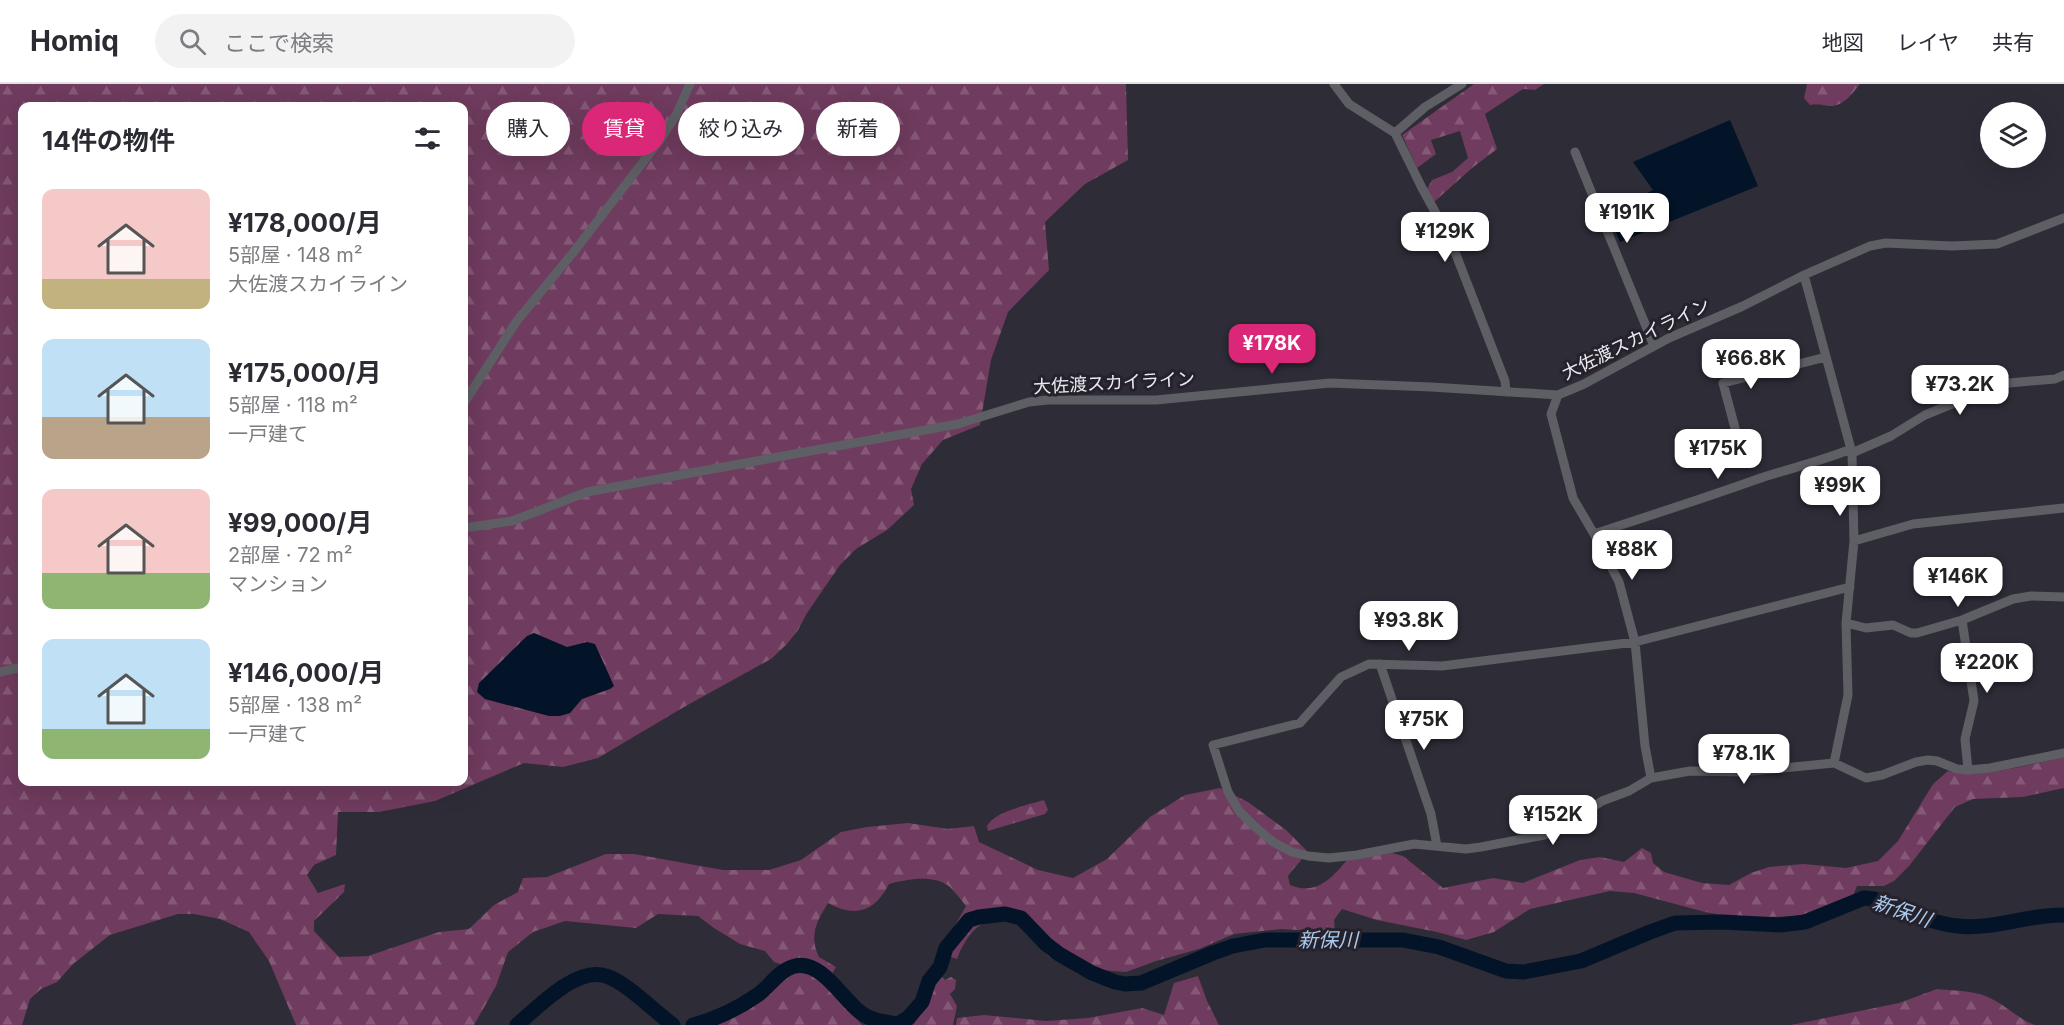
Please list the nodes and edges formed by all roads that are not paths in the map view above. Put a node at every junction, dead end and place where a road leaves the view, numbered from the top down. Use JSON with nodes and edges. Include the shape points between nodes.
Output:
{"nodes":[{"id":1,"x":690,"y":84,"type":"edge"},
{"id":2,"x":1334,"y":84,"type":"edge"},
{"id":3,"x":1461,"y":84,"type":"edge"},
{"id":4,"x":1395,"y":133,"type":"junction"},
{"id":5,"x":1575,"y":152,"type":"dead end"},
{"id":6,"x":2064,"y":218,"type":"edge"},
{"id":7,"x":1804,"y":275,"type":"junction"},
{"id":8,"x":1654,"y":346,"type":"junction"},
{"id":9,"x":1826,"y":357,"type":"junction"},
{"id":10,"x":2064,"y":375,"type":"edge"},
{"id":11,"x":1506,"y":392,"type":"junction"},
{"id":12,"x":1557,"y":395,"type":"junction"},
{"id":13,"x":468,"y":397,"type":"edge"},
{"id":14,"x":1851,"y":451,"type":"junction"},
{"id":15,"x":1744,"y":462,"type":"dead end"},
{"id":16,"x":2064,"y":508,"type":"edge"},
{"id":17,"x":468,"y":527,"type":"edge"},
{"id":18,"x":1594,"y":534,"type":"junction"},
{"id":19,"x":1854,"y":541,"type":"junction"},
{"id":20,"x":1850,"y":587,"type":"junction"},
{"id":21,"x":2064,"y":597,"type":"edge"},
{"id":22,"x":1962,"y":621,"type":"junction"},
{"id":23,"x":1846,"y":623,"type":"junction"},
{"id":24,"x":1635,"y":642,"type":"junction"},
{"id":25,"x":1380,"y":664,"type":"junction"},
{"id":26,"x":18,"y":668,"type":"edge"},
{"id":27,"x":0,"y":672,"type":"edge"},
{"id":28,"x":2064,"y":753,"type":"edge"},
{"id":29,"x":1834,"y":763,"type":"junction"},
{"id":30,"x":1968,"y":770,"type":"junction"},
{"id":31,"x":1651,"y":778,"type":"junction"},
{"id":32,"x":1437,"y":846,"type":"junction"}],
"edges":[{"from":1,"to":13,"type":"street","via":[[660,140],[516,322]]},
{"from":2,"to":4,"type":"street","via":[[1349,104]]},
{"from":3,"to":4,"type":"street"},
{"from":4,"to":11,"type":"street","via":[[1450,239]]},
{"from":5,"to":8,"type":"street"},
{"from":6,"to":7,"type":"street","name":"大佐渡スカイライン","via":[[1997,244],[1870,246]]},
{"from":7,"to":8,"type":"street","name":"大佐渡スカイライン"},
{"from":7,"to":9,"type":"street"},
{"from":8,"to":12,"type":"street","name":"大佐渡スカイライン"},
{"from":9,"to":14,"type":"street"},
{"from":9,"to":15,"type":"street","via":[[1723,383]]},
{"from":10,"to":14,"type":"street","via":[[1984,391]]},
{"from":11,"to":12,"type":"street","name":"大佐渡スカイライン"},
{"from":11,"to":17,"type":"street","name":"大佐渡スカイライン","via":[[1330,383],[1156,400],[1048,399],[958,424],[586,492],[512,521]]},
{"from":12,"to":18,"type":"street","via":[[1551,414],[1570,488]]},
{"from":14,"to":18,"type":"street"},
{"from":14,"to":19,"type":"street"},
{"from":16,"to":19,"type":"street","via":[[1913,524]]},
{"from":18,"to":24,"type":"street","via":[[1618,582]]},
{"from":19,"to":20,"type":"street"},
{"from":20,"to":23,"type":"street"},
{"from":20,"to":24,"type":"street"},
{"from":21,"to":22,"type":"street","via":[[2013,599]]},
{"from":22,"to":23,"type":"street","via":[[1917,633],[1893,625],[1866,628]]},
{"from":22,"to":30,"type":"street","via":[[1974,701],[1965,739]]},
{"from":23,"to":29,"type":"street","via":[[1848,695]]},
{"from":24,"to":25,"type":"street","via":[[1442,666]]},
{"from":24,"to":31,"type":"street"},
{"from":25,"to":32,"type":"street","via":[[1431,814]]},
{"from":25,"to":32,"type":"street","via":[[1369,664],[1341,677],[1300,723],[1213,745],[1228,792],[1239,811],[1273,842],[1293,852],[1329,858],[1414,844]]},
{"from":26,"to":27,"type":"street"},
{"from":28,"to":30,"type":"street"},
{"from":29,"to":30,"type":"street","via":[[1866,778],[1928,760]]},
{"from":29,"to":31,"type":"street","via":[[1743,772],[1690,771]]},
{"from":31,"to":32,"type":"street","via":[[1602,801],[1544,836],[1466,849]]}]}
